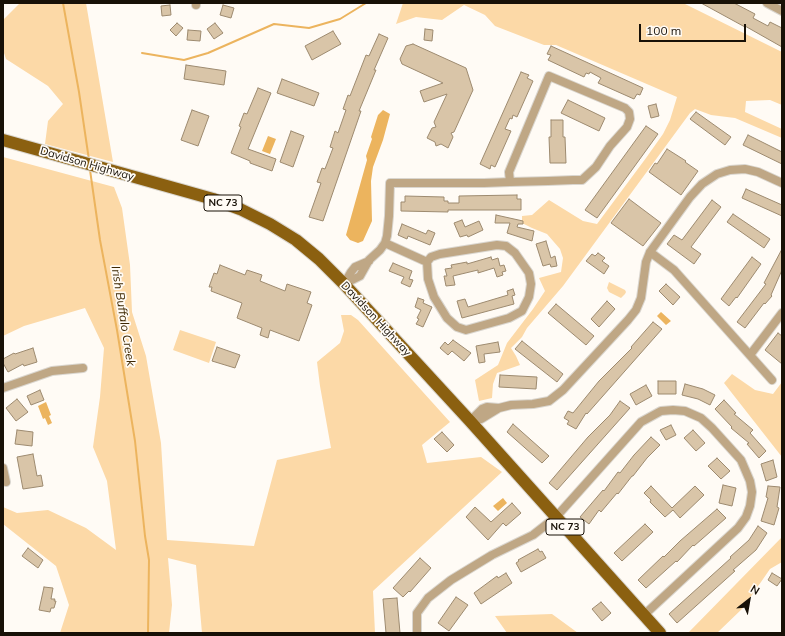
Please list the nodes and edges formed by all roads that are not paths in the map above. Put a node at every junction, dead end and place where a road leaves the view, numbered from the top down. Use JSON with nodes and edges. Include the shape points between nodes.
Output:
{"nodes":[{"id":1,"x":767,"y":3,"type":"edge"},
{"id":2,"x":782,"y":11,"type":"edge"},
{"id":3,"x":3,"y":140,"type":"edge"},
{"id":4,"x":510,"y":182,"type":"junction"},
{"id":5,"x":782,"y":183,"type":"edge"},
{"id":6,"x":385,"y":243,"type":"junction"},
{"id":7,"x":650,"y":252,"type":"junction"},
{"id":8,"x":427,"y":262,"type":"junction"},
{"id":9,"x":344,"y":284,"type":"junction"},
{"id":10,"x":782,"y":313,"type":"edge"},
{"id":11,"x":750,"y":355,"type":"junction"},
{"id":12,"x":83,"y":368,"type":"dead end"},
{"id":13,"x":772,"y":380,"type":"dead end"},
{"id":14,"x":3,"y":388,"type":"edge"},
{"id":15,"x":470,"y":421,"type":"junction"},
{"id":16,"x":3,"y":468,"type":"edge"},
{"id":17,"x":6,"y":482,"type":"dead end"},
{"id":18,"x":556,"y":517,"type":"junction"},
{"id":19,"x":644,"y":615,"type":"junction"},
{"id":20,"x":417,"y":633,"type":"edge"},
{"id":21,"x":660,"y":633,"type":"edge"}],
"edges":[{"from":1,"to":2,"type":"street"},
{"from":3,"to":9,"type":"main road","name":"Davidson Highway","number":"NC 73","via":[[213,199],[240,209],[296,240]]},
{"from":4,"to":4,"type":"street","via":[[582,180],[596,167],[627,127],[629,112],[550,76],[509,172]]},
{"from":4,"to":6,"type":"street","via":[[390,183]]},
{"from":5,"to":7,"type":"street","via":[[758,172],[744,169],[730,170],[713,177],[690,197]]},
{"from":6,"to":8,"type":"street"},
{"from":6,"to":9,"type":"street","via":[[369,260],[360,276]]},
{"from":7,"to":11,"type":"street","via":[[674,270]]},
{"from":7,"to":15,"type":"street","via":[[646,262],[641,298],[636,310],[563,390],[549,401],[511,404],[499,408],[487,407]]},
{"from":8,"to":8,"type":"street","via":[[431,257],[440,254],[497,245],[506,246],[515,253],[529,273],[529,297],[522,311],[509,318],[466,330],[457,328],[447,318],[434,297],[428,279]]},
{"from":9,"to":15,"type":"main road","name":"Davidson Highway","number":"NC 73"},
{"from":10,"to":11,"type":"street"},
{"from":11,"to":13,"type":"street"},
{"from":12,"to":14,"type":"street","via":[[52,371]]},
{"from":15,"to":18,"type":"main road","name":"Davidson Highway","number":"NC 73"},
{"from":16,"to":17,"type":"street"},
{"from":18,"to":19,"type":"main road","name":"Davidson Highway","number":"NC 73"},
{"from":18,"to":19,"type":"street","via":[[645,419],[661,411],[685,411],[701,418],[712,428],[740,460],[749,475],[752,498],[748,512],[738,528]]},
{"from":18,"to":20,"type":"street","via":[[533,535],[450,580],[428,598],[417,613]]},
{"from":19,"to":21,"type":"main road","name":"Davidson Highway","number":"NC 73"}]}
